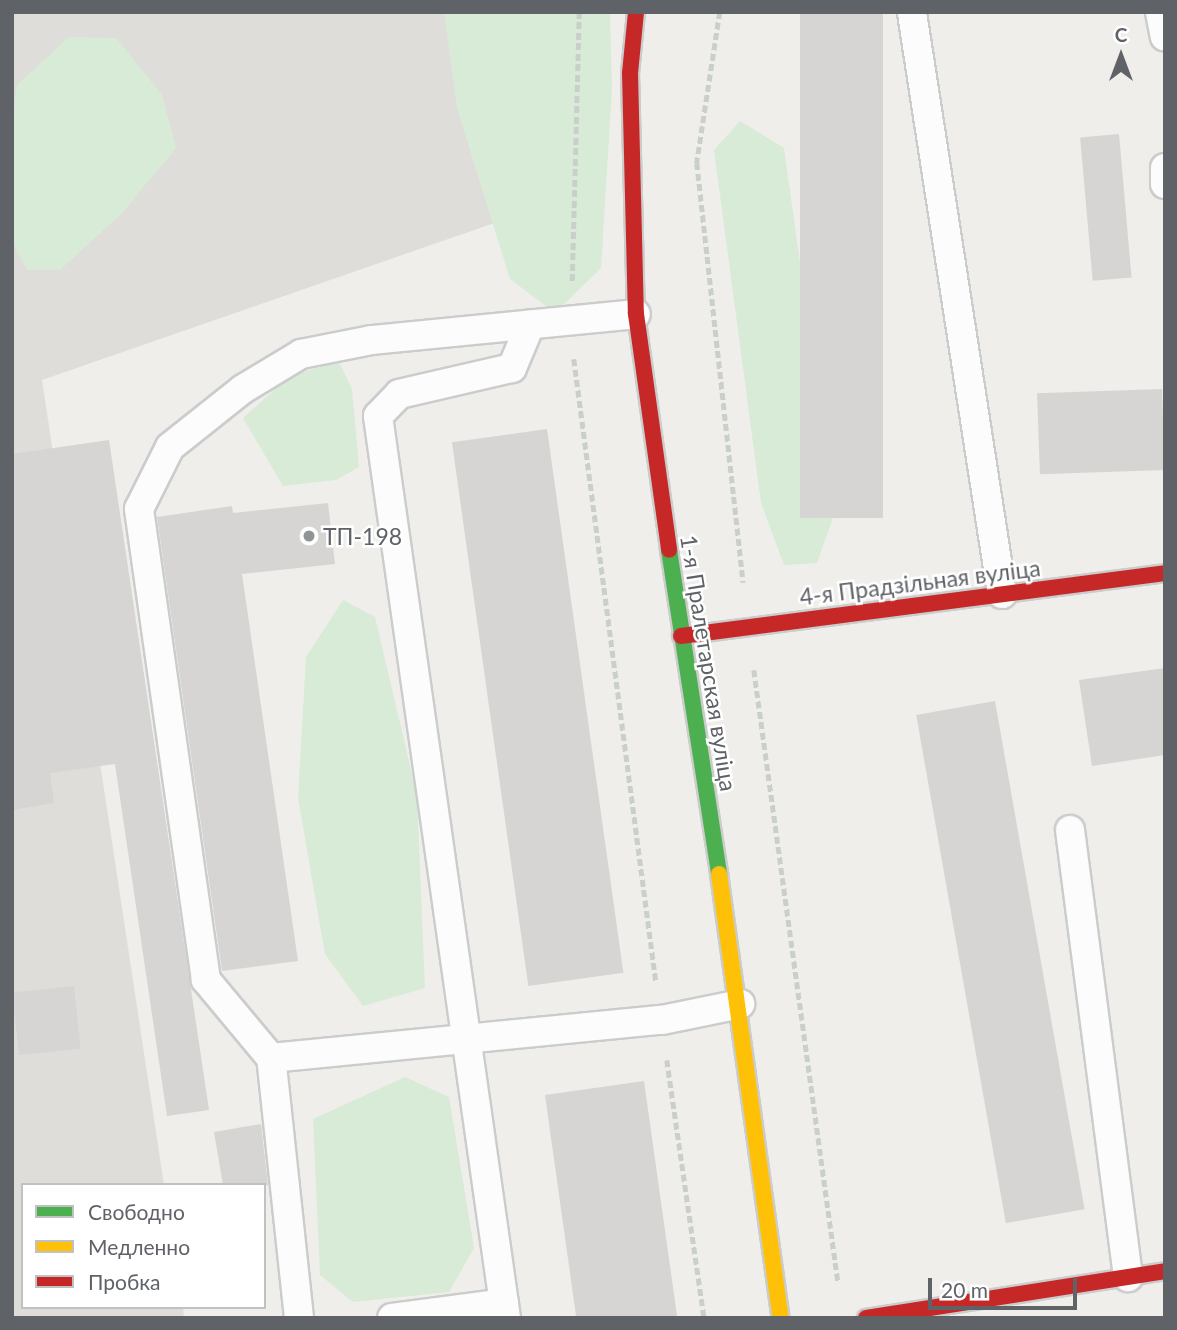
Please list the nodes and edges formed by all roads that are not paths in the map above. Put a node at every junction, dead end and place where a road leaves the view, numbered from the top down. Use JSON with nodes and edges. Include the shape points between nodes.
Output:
{"nodes":[{"id":1,"x":636,"y":12,"type":"edge"},
{"id":2,"x":1160,"y":12,"type":"edge"},
{"id":3,"x":912,"y":13,"type":"edge"},
{"id":4,"x":1165,"y":37,"type":"edge"},
{"id":5,"x":1165,"y":168,"type":"edge"},
{"id":6,"x":1165,"y":184,"type":"edge"},
{"id":7,"x":636,"y":314,"type":"junction"},
{"id":8,"x":530,"y":325,"type":"junction"},
{"id":9,"x":1165,"y":573,"type":"edge"},
{"id":10,"x":1002,"y":594,"type":"junction"},
{"id":11,"x":681,"y":636,"type":"junction"},
{"id":12,"x":1070,"y":830,"type":"dead end"},
{"id":13,"x":740,"y":1004,"type":"junction"},
{"id":14,"x":464,"y":1036,"type":"junction"},
{"id":15,"x":271,"y":1058,"type":"junction"},
{"id":16,"x":1165,"y":1271,"type":"edge"},
{"id":17,"x":1128,"y":1277,"type":"junction"},
{"id":18,"x":505,"y":1310,"type":"edge"},
{"id":19,"x":299,"y":1318,"type":"edge"},
{"id":20,"x":391,"y":1318,"type":"edge"},
{"id":21,"x":781,"y":1318,"type":"edge"},
{"id":22,"x":866,"y":1318,"type":"edge"}],
"edges":[{"from":1,"to":7,"type":"main road","name":"1-я Пралетарская вуліца","via":[[630,87]]},
{"from":2,"to":4,"type":"lane"},
{"from":3,"to":10,"type":"lane"},
{"from":5,"to":6,"type":"lane"},
{"from":7,"to":8,"type":"lane"},
{"from":7,"to":11,"type":"main road","name":"1-я Пралетарская вуліца"},
{"from":8,"to":14,"type":"lane","via":[[512,368],[399,394],[378,416]]},
{"from":8,"to":15,"type":"lane","via":[[372,340],[301,354],[243,389],[170,447],[139,509],[206,980]]},
{"from":9,"to":10,"type":"main road","name":"4-я Прадзільная вуліца"},
{"from":10,"to":11,"type":"main road","name":"4-я Прадзільная вуліца"},
{"from":11,"to":13,"type":"main road","name":"1-я Пралетарская вуліца"},
{"from":12,"to":17,"type":"lane"},
{"from":13,"to":14,"type":"lane","via":[[662,1020]]},
{"from":13,"to":21,"type":"main road","name":"1-я Пралетарская вуліца"},
{"from":14,"to":15,"type":"lane"},
{"from":14,"to":18,"type":"lane"},
{"from":15,"to":19,"type":"lane"},
{"from":16,"to":17,"type":"main road"},
{"from":17,"to":22,"type":"main road"},
{"from":18,"to":20,"type":"lane"}]}
